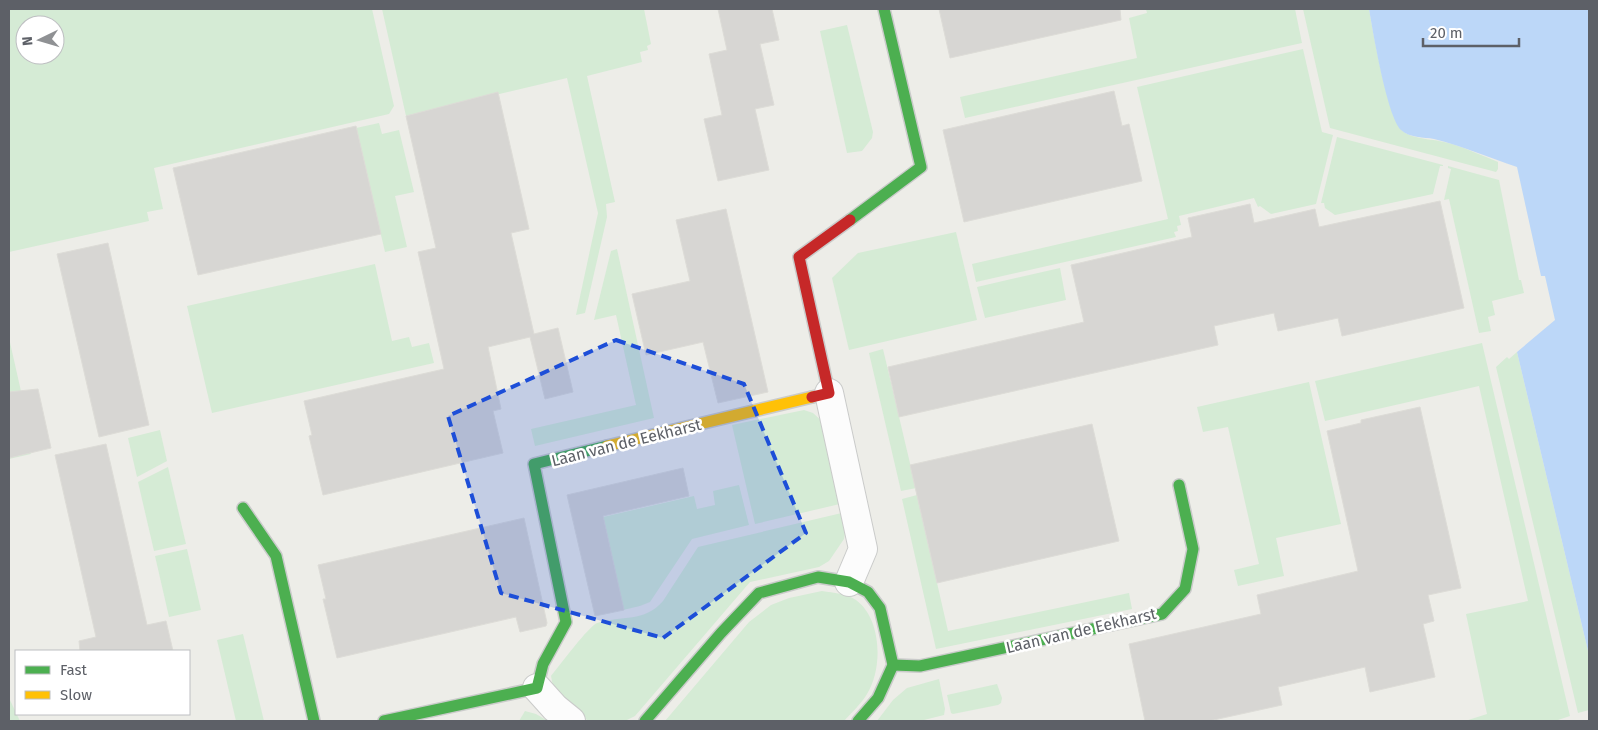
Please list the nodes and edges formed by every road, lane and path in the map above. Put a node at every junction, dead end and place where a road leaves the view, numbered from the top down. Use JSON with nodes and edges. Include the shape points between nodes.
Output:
{"nodes":[{"id":1,"x":884,"y":9,"type":"edge"},
{"id":2,"x":829,"y":393,"type":"junction"},
{"id":3,"x":1179,"y":485,"type":"dead end"},
{"id":4,"x":243,"y":508,"type":"dead end"},
{"id":5,"x":849,"y":582,"type":"junction"},
{"id":6,"x":893,"y":665,"type":"junction"},
{"id":7,"x":537,"y":688,"type":"junction"},
{"id":8,"x":314,"y":721,"type":"edge"},
{"id":9,"x":384,"y":721,"type":"edge"},
{"id":10,"x":571,"y":721,"type":"edge"},
{"id":11,"x":645,"y":721,"type":"edge"},
{"id":12,"x":858,"y":721,"type":"edge"}],
"edges":[{"from":1,"to":2,"type":"street","via":[[922,167],[799,257]]},
{"from":2,"to":5,"type":"street","via":[[863,549]]},
{"from":2,"to":7,"type":"street","name":"Laan van de Eekharst","via":[[534,464],[566,622],[543,664]]},
{"from":3,"to":6,"type":"street","name":"Laan van de Eekharst","via":[[1193,548],[1185,589],[1162,614],[920,666]]},
{"from":4,"to":8,"type":"street","via":[[276,556]]},
{"from":5,"to":6,"type":"street","via":[[868,592],[880,608]]},
{"from":5,"to":11,"type":"street","via":[[818,578],[759,593]]},
{"from":6,"to":12,"type":"street","via":[[878,698]]},
{"from":7,"to":9,"type":"street"},
{"from":7,"to":10,"type":"street"}]}
